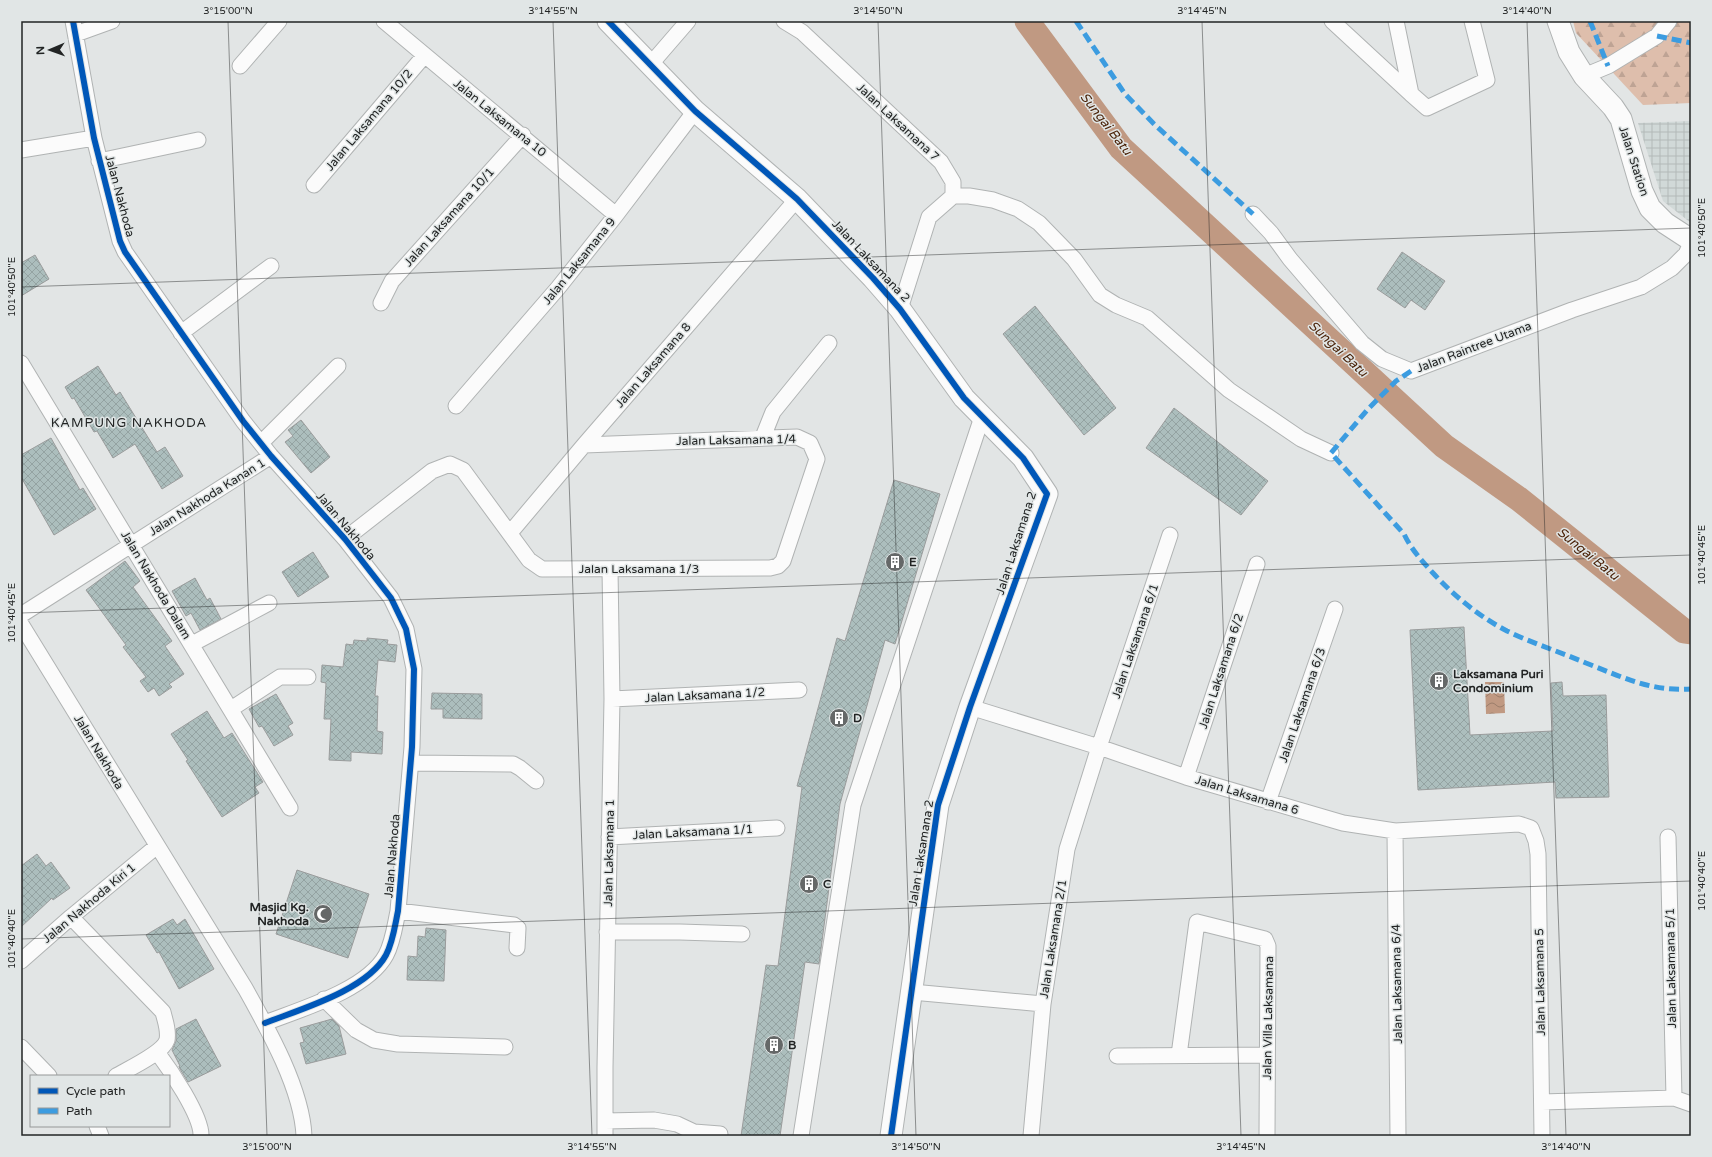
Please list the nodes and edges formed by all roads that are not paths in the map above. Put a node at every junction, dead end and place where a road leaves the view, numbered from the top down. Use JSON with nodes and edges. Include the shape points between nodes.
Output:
{"nodes":[{"id":1,"x":112,"y":21,"type":"edge"},
{"id":2,"x":279,"y":21,"type":"edge"},
{"id":3,"x":384,"y":21,"type":"edge"},
{"id":4,"x":608,"y":21,"type":"edge"},
{"id":5,"x":688,"y":21,"type":"edge"},
{"id":6,"x":784,"y":21,"type":"edge"},
{"id":7,"x":1332,"y":21,"type":"edge"},
{"id":8,"x":1396,"y":21,"type":"edge"},
{"id":9,"x":1472,"y":21,"type":"edge"},
{"id":10,"x":1558,"y":21,"type":"edge"},
{"id":11,"x":1669,"y":21,"type":"edge"},
{"id":12,"x":74,"y":27,"type":"edge"},
{"id":13,"x":424,"y":56,"type":"junction"},
{"id":14,"x":650,"y":65,"type":"junction"},
{"id":15,"x":240,"y":66,"type":"dead end"},
{"id":16,"x":1584,"y":76,"type":"junction"},
{"id":17,"x":1411,"y":94,"type":"junction"},
{"id":18,"x":695,"y":111,"type":"junction"},
{"id":19,"x":523,"y":135,"type":"junction"},
{"id":20,"x":94,"y":138,"type":"junction"},
{"id":21,"x":198,"y":140,"type":"dead end"},
{"id":22,"x":21,"y":150,"type":"edge"},
{"id":23,"x":99,"y":161,"type":"junction"},
{"id":24,"x":314,"y":185,"type":"dead end"},
{"id":25,"x":953,"y":196,"type":"junction"},
{"id":26,"x":797,"y":199,"type":"junction"},
{"id":27,"x":1253,"y":214,"type":"dead end"},
{"id":28,"x":616,"y":215,"type":"junction"},
{"id":29,"x":1691,"y":240,"type":"edge"},
{"id":30,"x":1691,"y":243,"type":"edge"},
{"id":31,"x":271,"y":266,"type":"dead end"},
{"id":32,"x":381,"y":303,"type":"dead end"},
{"id":33,"x":900,"y":309,"type":"junction"},
{"id":34,"x":180,"y":332,"type":"junction"},
{"id":35,"x":829,"y":342,"type":"dead end"},
{"id":36,"x":21,"y":363,"type":"edge"},
{"id":37,"x":338,"y":366,"type":"dead end"},
{"id":38,"x":456,"y":406,"type":"dead end"},
{"id":39,"x":982,"y":417,"type":"junction"},
{"id":40,"x":763,"y":437,"type":"junction"},
{"id":41,"x":261,"y":443,"type":"junction"},
{"id":42,"x":584,"y":445,"type":"junction"},
{"id":43,"x":1331,"y":453,"type":"dead end"},
{"id":44,"x":271,"y":456,"type":"junction"},
{"id":45,"x":510,"y":533,"type":"junction"},
{"id":46,"x":1170,"y":535,"type":"dead end"},
{"id":47,"x":345,"y":539,"type":"junction"},
{"id":48,"x":132,"y":544,"type":"junction"},
{"id":49,"x":783,"y":561,"type":"joint"},
{"id":50,"x":1257,"y":564,"type":"dead end"},
{"id":51,"x":610,"y":569,"type":"junction"},
{"id":52,"x":268,"y":603,"type":"dead end"},
{"id":53,"x":1335,"y":608,"type":"dead end"},
{"id":54,"x":21,"y":615,"type":"edge"},
{"id":55,"x":21,"y":624,"type":"edge"},
{"id":56,"x":192,"y":644,"type":"junction"},
{"id":57,"x":308,"y":677,"type":"dead end"},
{"id":58,"x":799,"y":690,"type":"dead end"},
{"id":59,"x":612,"y":699,"type":"junction"},
{"id":60,"x":970,"y":707,"type":"junction"},
{"id":61,"x":231,"y":709,"type":"junction"},
{"id":62,"x":1099,"y":747,"type":"junction"},
{"id":63,"x":411,"y":763,"type":"junction"},
{"id":64,"x":1186,"y":777,"type":"junction"},
{"id":65,"x":536,"y":781,"type":"dead end"},
{"id":66,"x":1268,"y":802,"type":"junction"},
{"id":67,"x":290,"y":808,"type":"dead end"},
{"id":68,"x":776,"y":828,"type":"dead end"},
{"id":69,"x":1532,"y":828,"type":"joint"},
{"id":70,"x":1395,"y":831,"type":"junction"},
{"id":71,"x":609,"y":837,"type":"junction"},
{"id":72,"x":1668,"y":837,"type":"dead end"},
{"id":73,"x":157,"y":846,"type":"junction"},
{"id":74,"x":398,"y":911,"type":"junction"},
{"id":75,"x":71,"y":916,"type":"junction"},
{"id":76,"x":607,"y":932,"type":"junction"},
{"id":77,"x":742,"y":934,"type":"dead end"},
{"id":78,"x":517,"y":948,"type":"dead end"},
{"id":79,"x":21,"y":961,"type":"edge"},
{"id":80,"x":912,"y":992,"type":"junction"},
{"id":81,"x":324,"y":999,"type":"junction"},
{"id":82,"x":1043,"y":1004,"type":"junction"},
{"id":83,"x":265,"y":1023,"type":"junction"},
{"id":84,"x":21,"y":1047,"type":"edge"},
{"id":85,"x":504,"y":1047,"type":"dead end"},
{"id":86,"x":157,"y":1052,"type":"junction"},
{"id":87,"x":1179,"y":1055,"type":"junction"},
{"id":88,"x":1267,"y":1055,"type":"junction"},
{"id":89,"x":1117,"y":1056,"type":"dead end"},
{"id":90,"x":48,"y":1075,"type":"edge"},
{"id":91,"x":118,"y":1075,"type":"edge"},
{"id":92,"x":1674,"y":1098,"type":"junction"},
{"id":93,"x":1542,"y":1102,"type":"junction"},
{"id":94,"x":1691,"y":1104,"type":"edge"},
{"id":95,"x":605,"y":1121,"type":"junction"},
{"id":96,"x":98,"y":1127,"type":"edge"},
{"id":97,"x":720,"y":1134,"type":"dead end"},
{"id":98,"x":102,"y":1136,"type":"edge"},
{"id":99,"x":201,"y":1136,"type":"edge"},
{"id":100,"x":304,"y":1136,"type":"edge"},
{"id":101,"x":605,"y":1136,"type":"edge"},
{"id":102,"x":802,"y":1136,"type":"edge"},
{"id":103,"x":891,"y":1136,"type":"edge"},
{"id":104,"x":1031,"y":1136,"type":"edge"},
{"id":105,"x":1267,"y":1136,"type":"edge"},
{"id":106,"x":1398,"y":1136,"type":"edge"},
{"id":107,"x":1542,"y":1136,"type":"edge"}],
"edges":[{"from":1,"to":12,"type":"street"},
{"from":2,"to":15,"type":"street"},
{"from":3,"to":13,"type":"street","name":"Jalan Laksamana 10"},
{"from":4,"to":14,"type":"street","name":"Jalan Laksamana 2"},
{"from":5,"to":14,"type":"street"},
{"from":6,"to":25,"type":"street","name":"Jalan Laksamana 7","via":[[802,32],[941,162],[953,182]]},
{"from":7,"to":17,"type":"street"},
{"from":8,"to":17,"type":"street"},
{"from":9,"to":17,"type":"street","via":[[1487,80],[1427,108]]},
{"from":10,"to":16,"type":"street","name":"Jalan Station","via":[[1569,52]]},
{"from":11,"to":16,"type":"street","via":[[1657,36],[1608,66]]},
{"from":12,"to":20,"type":"street","name":"Jalan Nakhoda"},
{"from":13,"to":19,"type":"street","name":"Jalan Laksamana 10"},
{"from":13,"to":24,"type":"street","name":"Jalan Laksamana 10/2"},
{"from":14,"to":18,"type":"street","name":"Jalan Laksamana 2"},
{"from":16,"to":29,"type":"street","name":"Jalan Station","via":[[1621,119],[1642,190],[1650,208],[1665,223]]},
{"from":18,"to":26,"type":"street","name":"Jalan Laksamana 2"},
{"from":18,"to":28,"type":"street","name":"Jalan Laksamana 9"},
{"from":19,"to":28,"type":"street","name":"Jalan Laksamana 10"},
{"from":19,"to":32,"type":"street","name":"Jalan Laksamana 10/1","via":[[392,281]]},
{"from":20,"to":22,"type":"street"},
{"from":20,"to":23,"type":"street","name":"Jalan Nakhoda"},
{"from":21,"to":23,"type":"street"},
{"from":23,"to":34,"type":"street","name":"Jalan Nakhoda","via":[[125,252]]},
{"from":25,"to":33,"type":"street","via":[[929,217]]},
{"from":25,"to":43,"type":"street","via":[[993,200],[1018,209],[1039,223],[1074,259],[1100,295],[1116,305],[1148,318],[1229,390],[1301,439]]},
{"from":26,"to":33,"type":"street","name":"Jalan Laksamana 2"},
{"from":26,"to":42,"type":"street","name":"Jalan Laksamana 8"},
{"from":27,"to":30,"type":"street","name":"Jalan Raintree Utama","via":[[1362,343],[1382,359],[1411,371],[1572,310],[1641,287],[1672,268],[1686,254]]},
{"from":28,"to":38,"type":"street","name":"Jalan Laksamana 9","via":[[558,288]]},
{"from":31,"to":34,"type":"street"},
{"from":33,"to":39,"type":"street","name":"Jalan Laksamana 2","via":[[964,398]]},
{"from":34,"to":41,"type":"street","name":"Jalan Nakhoda"},
{"from":35,"to":40,"type":"street","via":[[773,412]]},
{"from":36,"to":48,"type":"street","name":"Jalan Nakhoda Dalam"},
{"from":37,"to":41,"type":"street"},
{"from":39,"to":60,"type":"street","name":"Jalan Laksamana 2","via":[[1023,458],[1047,494]]},
{"from":39,"to":102,"type":"street","via":[[853,805]]},
{"from":40,"to":42,"type":"street","name":"Jalan Laksamana 1/4"},
{"from":40,"to":49,"type":"street","name":"Jalan Laksamana 1/4","via":[[798,437],[810,443],[817,459]]},
{"from":41,"to":44,"type":"street","name":"Jalan Nakhoda"},
{"from":42,"to":45,"type":"street","name":"Jalan Laksamana 8"},
{"from":44,"to":47,"type":"street","name":"Jalan Nakhoda"},
{"from":44,"to":48,"type":"street","name":"Jalan Nakhoda Kanan 1"},
{"from":45,"to":47,"type":"street","name":"Jalan Laksamana 1/3","via":[[463,470],[450,464],[432,471]]},
{"from":45,"to":51,"type":"street","name":"Jalan Laksamana 1/3","via":[[529,560],[542,569]]},
{"from":46,"to":62,"type":"street","name":"Jalan Laksamana 6/1"},
{"from":47,"to":63,"type":"street","name":"Jalan Nakhoda","via":[[391,598],[406,629],[414,669]]},
{"from":48,"to":54,"type":"street","name":"Jalan Nakhoda Kanan 1"},
{"from":48,"to":56,"type":"street","name":"Jalan Nakhoda Dalam"},
{"from":49,"to":51,"type":"street","name":"Jalan Laksamana 1/3","via":[[778,566],[770,568]]},
{"from":50,"to":64,"type":"street","name":"Jalan Laksamana 6/2"},
{"from":51,"to":59,"type":"street","name":"Jalan Laksamana 1"},
{"from":52,"to":56,"type":"street"},
{"from":53,"to":66,"type":"street","name":"Jalan Laksamana 6/3"},
{"from":55,"to":73,"type":"street","name":"Jalan Nakhoda"},
{"from":56,"to":61,"type":"street","name":"Jalan Nakhoda Dalam"},
{"from":57,"to":61,"type":"street","via":[[280,677]]},
{"from":58,"to":59,"type":"street","name":"Jalan Laksamana 1/2"},
{"from":59,"to":71,"type":"street","name":"Jalan Laksamana 1"},
{"from":60,"to":62,"type":"street","name":"Jalan Laksamana 6"},
{"from":60,"to":80,"type":"street","name":"Jalan Laksamana 2","via":[[938,805]]},
{"from":61,"to":67,"type":"street","name":"Jalan Nakhoda Dalam"},
{"from":62,"to":64,"type":"street","name":"Jalan Laksamana 6"},
{"from":62,"to":82,"type":"street","name":"Jalan Laksamana 2/1","via":[[1067,849]]},
{"from":63,"to":65,"type":"street","via":[[513,764]]},
{"from":63,"to":74,"type":"street","name":"Jalan Nakhoda"},
{"from":64,"to":66,"type":"street","name":"Jalan Laksamana 6"},
{"from":66,"to":70,"type":"street","name":"Jalan Laksamana 6","via":[[1343,823]]},
{"from":68,"to":71,"type":"street","name":"Jalan Laksamana 1/1"},
{"from":69,"to":70,"type":"street","name":"Jalan Laksamana 6","via":[[1519,824]]},
{"from":69,"to":93,"type":"street","name":"Jalan Laksamana 5","via":[[1538,854]]},
{"from":70,"to":106,"type":"street","name":"Jalan Laksamana 6/4"},
{"from":71,"to":76,"type":"street","name":"Jalan Laksamana 1"},
{"from":72,"to":92,"type":"street","name":"Jalan Laksamana 5/1"},
{"from":73,"to":75,"type":"street","name":"Jalan Nakhoda Kiri 1"},
{"from":73,"to":83,"type":"street","name":"Jalan Nakhoda"},
{"from":74,"to":78,"type":"street","via":[[514,925],[518,928]]},
{"from":74,"to":81,"type":"street","name":"Jalan Nakhoda","via":[[387,954],[378,967],[369,976]]},
{"from":75,"to":79,"type":"street","name":"Jalan Nakhoda Kiri 1"},
{"from":75,"to":86,"type":"street","via":[[163,1012],[167,1029],[166,1041]]},
{"from":76,"to":77,"type":"street"},
{"from":76,"to":95,"type":"street","name":"Jalan Laksamana 1"},
{"from":80,"to":82,"type":"street"},
{"from":80,"to":103,"type":"street","name":"Jalan Laksamana 2"},
{"from":81,"to":83,"type":"street","name":"Jalan Nakhoda"},
{"from":81,"to":85,"type":"street","via":[[356,1030],[374,1040],[398,1044]]},
{"from":82,"to":104,"type":"street","name":"Jalan Laksamana 2/1"},
{"from":83,"to":100,"type":"street","name":"Jalan Nakhoda","via":[[295,1092]]},
{"from":84,"to":90,"type":"street"},
{"from":86,"to":91,"type":"street"},
{"from":86,"to":99,"type":"street","via":[[178,1081],[198,1123]]},
{"from":87,"to":88,"type":"street"},
{"from":87,"to":88,"type":"street","name":"Jalan Villa Laksamana","via":[[1197,922],[1265,939],[1268,942]]},
{"from":87,"to":89,"type":"street"},
{"from":88,"to":105,"type":"street","name":"Jalan Villa Laksamana"},
{"from":92,"to":93,"type":"street"},
{"from":92,"to":94,"type":"street"},
{"from":93,"to":107,"type":"street","name":"Jalan Laksamana 5"},
{"from":95,"to":97,"type":"street","via":[[654,1120],[677,1124],[694,1132]]},
{"from":95,"to":101,"type":"street","name":"Jalan Laksamana 1"},
{"from":96,"to":98,"type":"street"}]}
